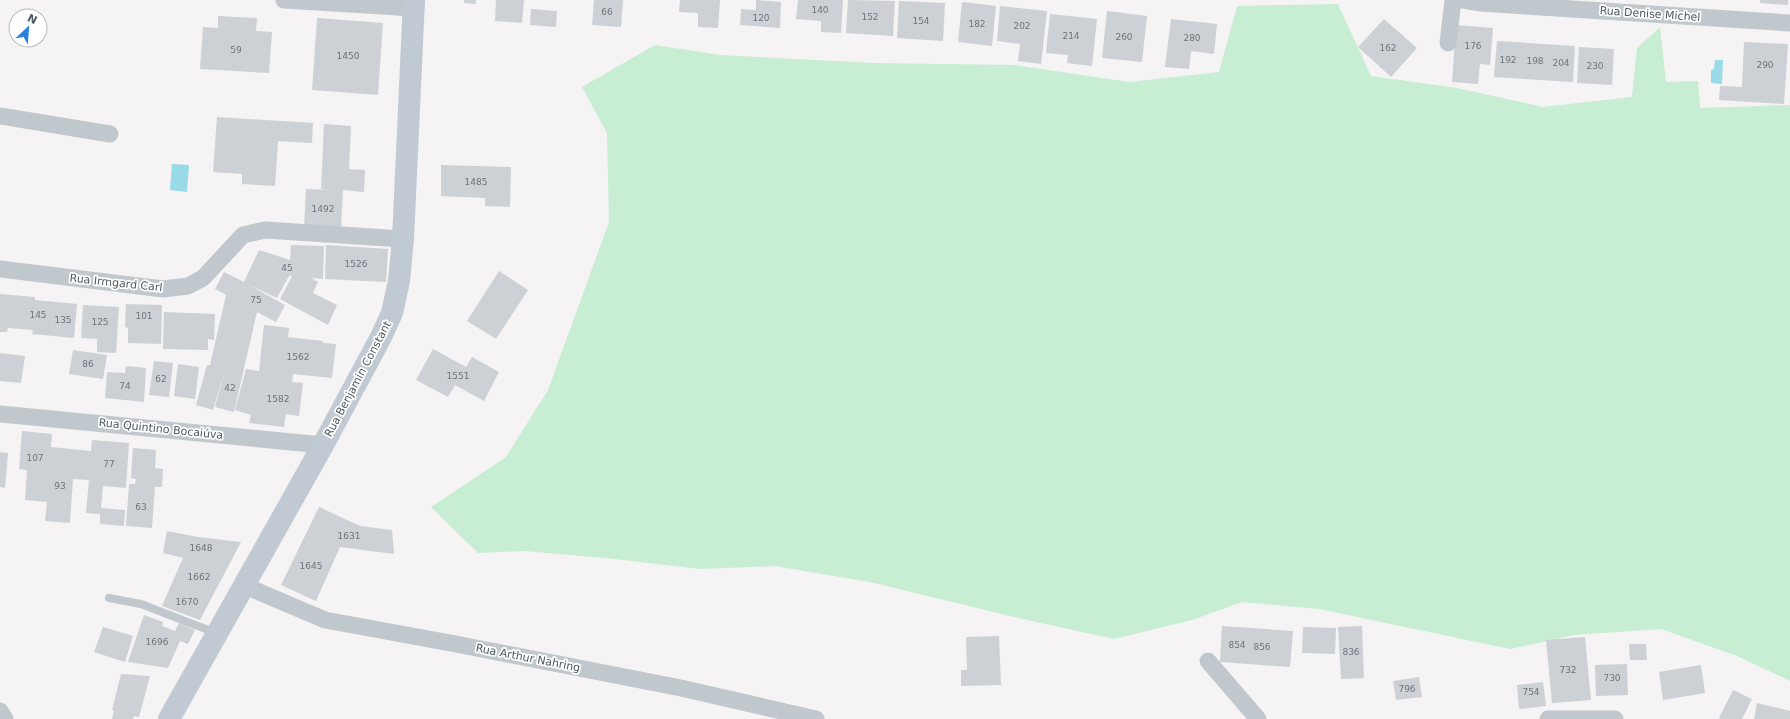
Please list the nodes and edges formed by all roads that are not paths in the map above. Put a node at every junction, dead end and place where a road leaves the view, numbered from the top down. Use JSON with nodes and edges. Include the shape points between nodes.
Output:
{"nodes":[{"id":1,"x":284,"y":0,"type":"edge"},
{"id":2,"x":1453,"y":0,"type":"edge"},
{"id":3,"x":1462,"y":0,"type":"edge"},
{"id":4,"x":414,"y":4,"type":"edge"},
{"id":5,"x":1790,"y":23,"type":"edge"},
{"id":6,"x":1448,"y":43,"type":"dead end"},
{"id":7,"x":0,"y":116,"type":"edge"},
{"id":8,"x":110,"y":134,"type":"dead end"},
{"id":9,"x":404,"y":239,"type":"junction"},
{"id":10,"x":0,"y":270,"type":"edge"},
{"id":11,"x":0,"y":414,"type":"edge"},
{"id":12,"x":323,"y":445,"type":"junction"},
{"id":13,"x":244,"y":585,"type":"junction"},
{"id":14,"x":109,"y":598,"type":"dead end"},
{"id":15,"x":216,"y":634,"type":"junction"},
{"id":16,"x":1208,"y":661,"type":"dead end"},
{"id":17,"x":0,"y":711,"type":"edge"},
{"id":18,"x":5,"y":719,"type":"edge"},
{"id":19,"x":169,"y":719,"type":"edge"},
{"id":20,"x":816,"y":719,"type":"edge"},
{"id":21,"x":1258,"y":719,"type":"edge"},
{"id":22,"x":1548,"y":719,"type":"edge"},
{"id":23,"x":1615,"y":719,"type":"edge"}],
"edges":[{"from":1,"to":4,"type":"street"},
{"from":2,"to":6,"type":"street"},
{"from":3,"to":5,"type":"street","name":"Rua Denise Michel","via":[[1487,4]]},
{"from":4,"to":9,"type":"main road","name":"Rua Benjamin Constant"},
{"from":7,"to":8,"type":"street"},
{"from":9,"to":10,"type":"street","name":"Rua Irmgard Carl","via":[[265,230],[243,235],[203,278],[188,286],[163,289]]},
{"from":9,"to":12,"type":"main road","name":"Rua Benjamin Constant","via":[[392,313]]},
{"from":11,"to":12,"type":"street","name":"Rua Quintino Bocaiúva"},
{"from":12,"to":13,"type":"main road","name":"Rua Benjamin Constant"},
{"from":13,"to":15,"type":"main road","name":"Rua Benjamin Constant"},
{"from":13,"to":20,"type":"street","name":"Rua Arthur Nahring","via":[[325,620],[673,687]]},
{"from":14,"to":15,"type":"lane","via":[[140,604]]},
{"from":15,"to":19,"type":"main road","name":"Rua Benjamin Constant"},
{"from":16,"to":21,"type":"street"},
{"from":17,"to":18,"type":"street"},
{"from":22,"to":23,"type":"street"}]}
